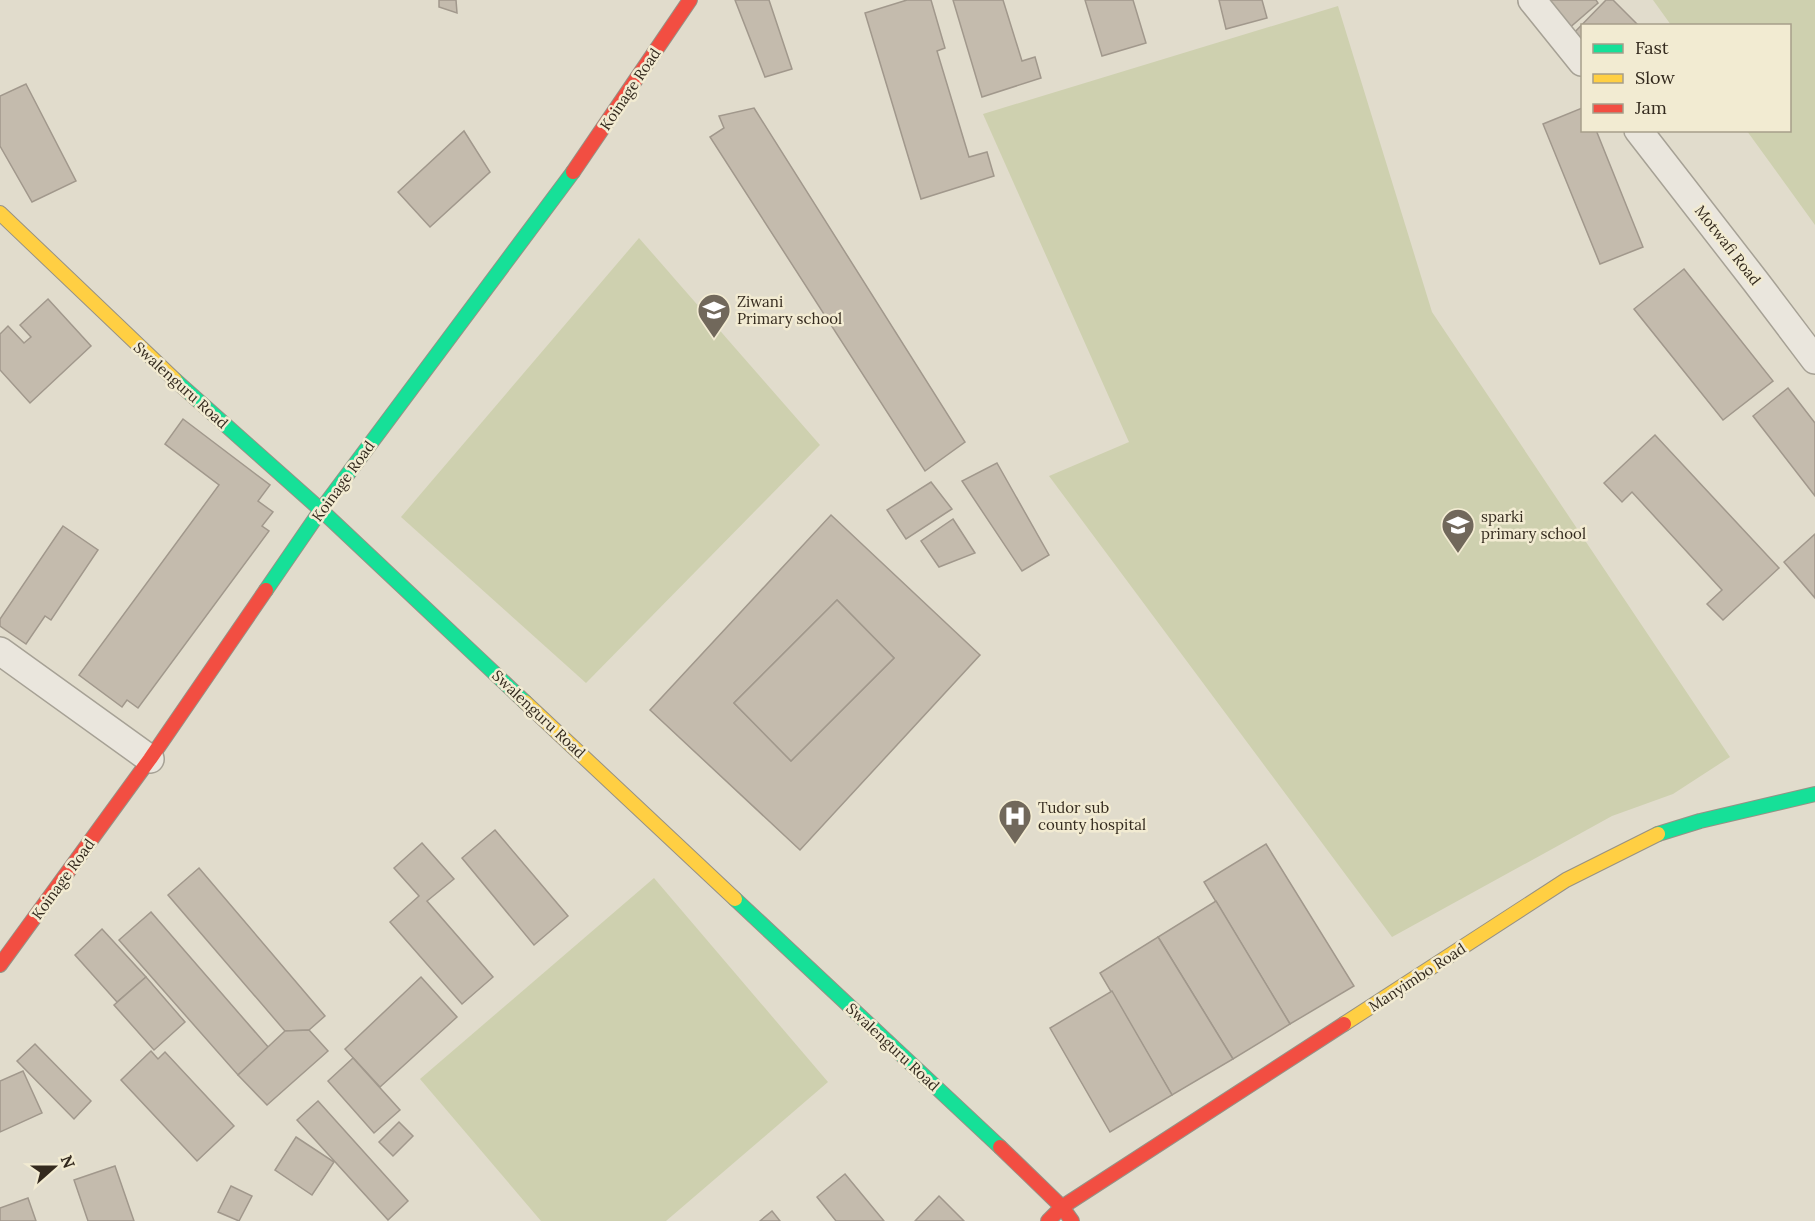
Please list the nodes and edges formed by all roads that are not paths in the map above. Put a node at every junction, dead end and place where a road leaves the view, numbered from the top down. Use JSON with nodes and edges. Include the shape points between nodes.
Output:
{"nodes":[{"id":1,"x":690,"y":0,"type":"edge"},
{"id":2,"x":1532,"y":0,"type":"edge"},
{"id":3,"x":1581,"y":61,"type":"edge"},
{"id":4,"x":1640,"y":132,"type":"edge"},
{"id":5,"x":0,"y":213,"type":"edge"},
{"id":6,"x":1815,"y":360,"type":"edge"},
{"id":7,"x":321,"y":510,"type":"junction"},
{"id":8,"x":0,"y":651,"type":"edge"},
{"id":9,"x":150,"y":759,"type":"junction"},
{"id":10,"x":1815,"y":794,"type":"edge"},
{"id":11,"x":0,"y":965,"type":"edge"},
{"id":12,"x":1062,"y":1207,"type":"junction"},
{"id":13,"x":1048,"y":1221,"type":"edge"},
{"id":14,"x":1072,"y":1221,"type":"edge"}],
"edges":[{"from":1,"to":7,"type":"street","name":"Koinage Road","via":[[589,150]]},
{"from":2,"to":3,"type":"street"},
{"from":4,"to":6,"type":"street","name":"Motwafi Road"},
{"from":5,"to":7,"type":"street","name":"Swalenguru Road","via":[[167,373]]},
{"from":7,"to":9,"type":"street","name":"Koinage Road"},
{"from":7,"to":12,"type":"street","name":"Swalenguru Road"},
{"from":8,"to":9,"type":"street"},
{"from":9,"to":11,"type":"street","name":"Koinage Road"},
{"from":10,"to":12,"type":"street","name":"Manyimbo Road","via":[[1656,835],[1566,880]]},
{"from":12,"to":13,"type":"street","name":"Manyimbo Road"},
{"from":12,"to":14,"type":"street","name":"Swalenguru Road"}]}
